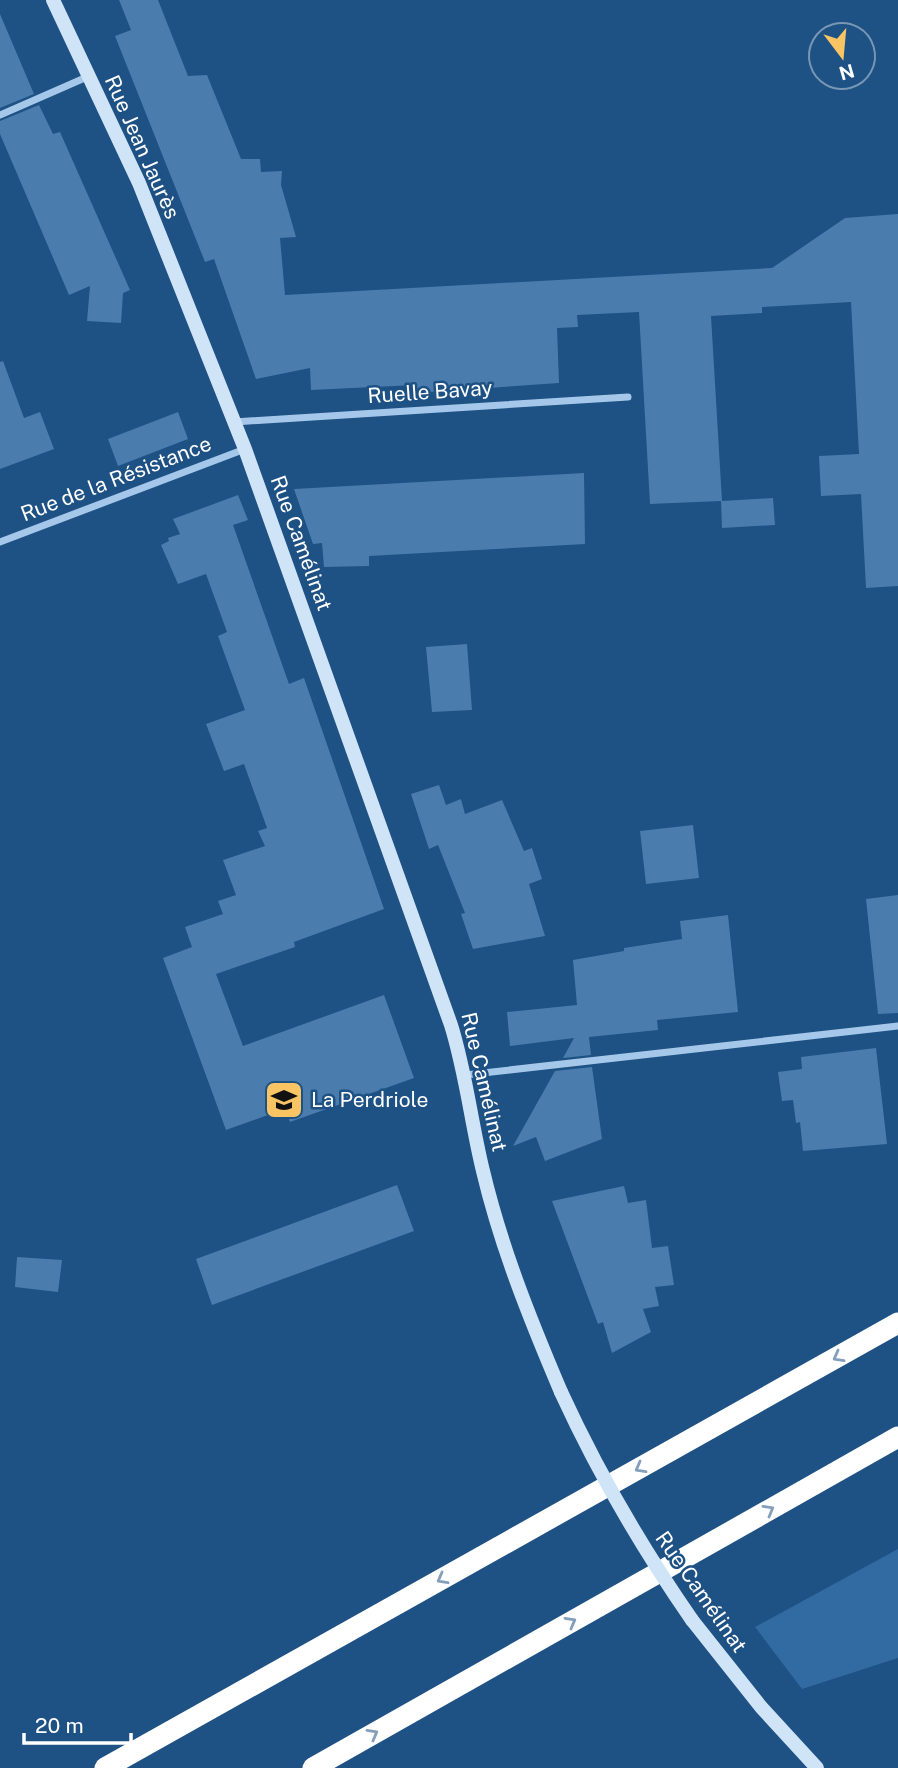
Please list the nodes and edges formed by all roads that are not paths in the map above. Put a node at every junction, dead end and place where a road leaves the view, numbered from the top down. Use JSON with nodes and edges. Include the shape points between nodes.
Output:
{"nodes":[{"id":1,"x":53,"y":0,"type":"edge"},
{"id":2,"x":87,"y":77,"type":"junction"},
{"id":3,"x":0,"y":115,"type":"edge"},
{"id":4,"x":190,"y":313,"type":"joint"},
{"id":5,"x":628,"y":397,"type":"dead end"},
{"id":6,"x":234,"y":422,"type":"junction"},
{"id":7,"x":245,"y":449,"type":"junction"},
{"id":8,"x":0,"y":541,"type":"edge"},
{"id":9,"x":898,"y":1026,"type":"edge"},
{"id":10,"x":465,"y":1075,"type":"junction"},
{"id":11,"x":898,"y":1323,"type":"edge"},
{"id":12,"x":898,"y":1437,"type":"edge"},
{"id":13,"x":105,"y":1768,"type":"edge"},
{"id":14,"x":313,"y":1768,"type":"edge"},
{"id":15,"x":817,"y":1768,"type":"edge"}],
"edges":[{"from":1,"to":2,"type":"street","name":"Rue Jean Jaurès"},
{"from":2,"to":3,"type":"street"},
{"from":2,"to":4,"type":"street","name":"Rue Jean Jaurès","via":[[139,183]]},
{"from":4,"to":6,"type":"street","name":"Rue Camélinat"},
{"from":5,"to":6,"type":"street","name":"Ruelle Bavay"},
{"from":6,"to":7,"type":"street","name":"Rue Camélinat"},
{"from":7,"to":8,"type":"street","name":"Rue de la Résistance"},
{"from":7,"to":10,"type":"street","name":"Rue Camélinat"},
{"from":9,"to":10,"type":"street"},
{"from":10,"to":15,"type":"street","name":"Rue Camélinat","bridge":true,"via":[[482,1169],[502,1242],[561,1392],[599,1472],[647,1555],[692,1620]]},
{"from":11,"to":13,"type":"highway","one_way":true},
{"from":14,"to":12,"type":"highway","one_way":true}]}
